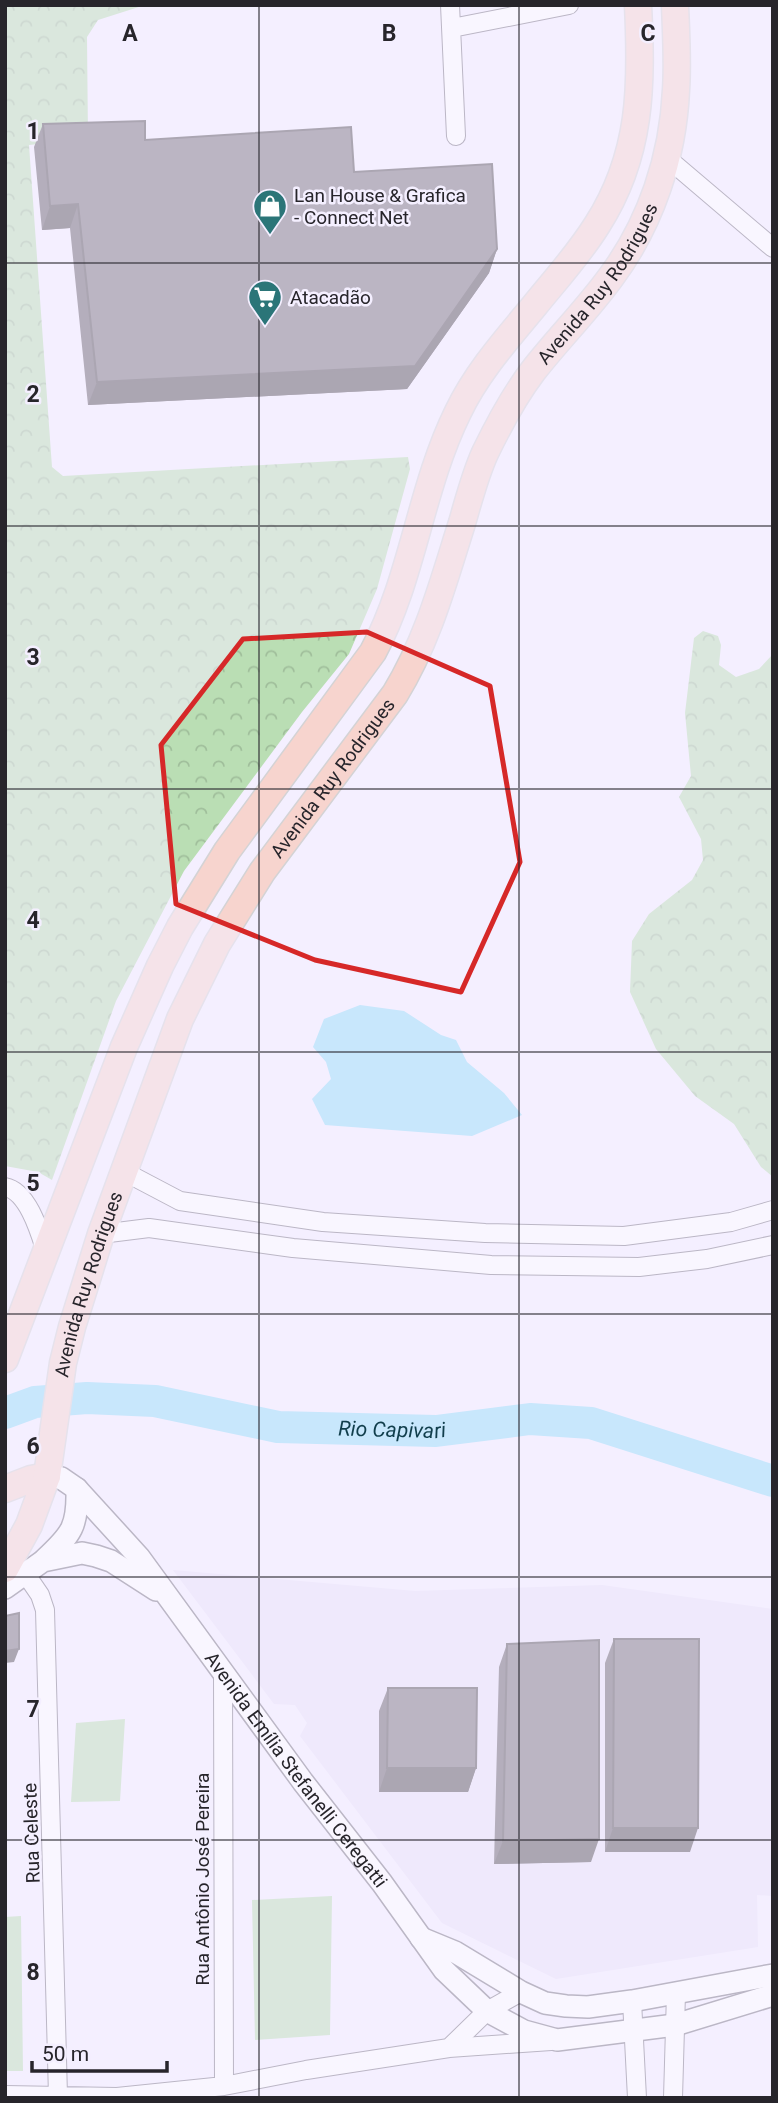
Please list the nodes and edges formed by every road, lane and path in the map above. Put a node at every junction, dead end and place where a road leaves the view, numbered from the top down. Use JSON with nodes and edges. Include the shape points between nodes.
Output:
{"nodes":[{"id":1,"x":450,"y":5,"type":"edge"},
{"id":2,"x":569,"y":5,"type":"edge"},
{"id":3,"x":638,"y":5,"type":"edge"},
{"id":4,"x":675,"y":5,"type":"edge"},
{"id":5,"x":452,"y":28,"type":"junction"},
{"id":6,"x":456,"y":136,"type":"dead end"},
{"id":7,"x":666,"y":157,"type":"junction"},
{"id":8,"x":773,"y":248,"type":"edge"},
{"id":9,"x":123,"y":1171,"type":"junction"},
{"id":10,"x":5,"y":1186,"type":"edge"},
{"id":11,"x":773,"y":1210,"type":"edge"},
{"id":12,"x":731,"y":1222,"type":"junction"},
{"id":13,"x":101,"y":1234,"type":"junction"},
{"id":14,"x":773,"y":1245,"type":"edge"},
{"id":15,"x":742,"y":1251,"type":"junction"},
{"id":16,"x":46,"y":1252,"type":"junction"},
{"id":17,"x":5,"y":1359,"type":"edge"},
{"id":18,"x":47,"y":1476,"type":"junction"},
{"id":19,"x":5,"y":1489,"type":"edge"},
{"id":20,"x":77,"y":1489,"type":"junction"},
{"id":21,"x":43,"y":1560,"type":"junction"},
{"id":22,"x":15,"y":1571,"type":"edge"},
{"id":23,"x":5,"y":1588,"type":"edge"},
{"id":24,"x":172,"y":1602,"type":"junction"},
{"id":25,"x":223,"y":1672,"type":"junction"},
{"id":26,"x":419,"y":1937,"type":"junction"},
{"id":27,"x":773,"y":1975,"type":"edge"},
{"id":28,"x":521,"y":1992,"type":"junction"},
{"id":29,"x":676,"y":1993,"type":"junction"},
{"id":30,"x":773,"y":1995,"type":"edge"},
{"id":31,"x":632,"y":2001,"type":"junction"},
{"id":32,"x":487,"y":2011,"type":"junction"},
{"id":33,"x":675,"y":2025,"type":"junction"},
{"id":34,"x":633,"y":2031,"type":"junction"},
{"id":35,"x":557,"y":2040,"type":"junction"},
{"id":36,"x":449,"y":2048,"type":"junction"},
{"id":37,"x":224,"y":2086,"type":"junction"},
{"id":38,"x":5,"y":2095,"type":"edge"},
{"id":39,"x":58,"y":2096,"type":"edge"},
{"id":40,"x":638,"y":2098,"type":"edge"},
{"id":41,"x":673,"y":2098,"type":"edge"}],
"edges":[{"from":1,"to":5,"type":"street"},
{"from":2,"to":5,"type":"street"},
{"from":3,"to":16,"type":"main road","name":"Avenida Ruy Rodrigues","via":[[638,111],[613,195],[577,253],[485,365],[458,412],[433,474],[391,616],[373,652],[226,851],[180,927],[128,1037]]},
{"from":4,"to":7,"type":"main road","name":"Avenida Ruy Rodrigues","via":[[676,90]]},
{"from":5,"to":6,"type":"street"},
{"from":7,"to":8,"type":"street"},
{"from":7,"to":9,"type":"main road","name":"Avenida Ruy Rodrigues","via":[[656,196],[621,262],[504,413],[483,457],[435,611],[407,675],[262,872],[217,944],[180,1019]]},
{"from":9,"to":12,"type":"street","via":[[180,1202],[323,1222],[624,1237]]},
{"from":9,"to":13,"type":"main road","name":"Avenida Ruy Rodrigues"},
{"from":10,"to":16,"type":"street","via":[[33,1213]]},
{"from":11,"to":12,"type":"street"},
{"from":12,"to":15,"type":"street"},
{"from":13,"to":15,"type":"street","via":[[149,1228],[293,1248],[491,1265],[639,1267]]},
{"from":13,"to":18,"type":"main road","name":"Avenida Ruy Rodrigues","via":[[63,1363]]},
{"from":14,"to":15,"type":"street"},
{"from":16,"to":17,"type":"main road","name":"Avenida Ruy Rodrigues"},
{"from":18,"to":19,"type":"main road"},
{"from":18,"to":20,"type":"street","name":"Avenida Emília Stefanelli Ceregatti","via":[[61,1478]]},
{"from":18,"to":22,"type":"main road","name":"Avenida Ruy Rodrigues"},
{"from":20,"to":21,"type":"street","via":[[72,1528]]},
{"from":20,"to":24,"type":"street","name":"Avenida Emília Stefanelli Ceregatti","via":[[139,1557]]},
{"from":21,"to":22,"type":"street","name":"Avenida Emília Stefanelli Ceregatti"},
{"from":21,"to":24,"type":"street","name":"Avenida Emília Stefanelli Ceregatti","via":[[69,1554],[96,1556],[129,1571]]},
{"from":22,"to":23,"type":"street","name":"Avenida Emília Stefanelli Ceregatti"},
{"from":22,"to":39,"type":"street","name":"Rua Celeste","via":[[40,1595],[45,1610]]},
{"from":24,"to":25,"type":"street","name":"Avenida Emília Stefanelli Ceregatti"},
{"from":25,"to":26,"type":"street","name":"Avenida Emília Stefanelli Ceregatti"},
{"from":25,"to":37,"type":"street","name":"Rua Antônio José Pereira"},
{"from":26,"to":28,"type":"street","via":[[455,1952]]},
{"from":26,"to":32,"type":"street","name":"Avenida Emília Stefanelli Ceregatti","via":[[443,1970]]},
{"from":27,"to":29,"type":"street"},
{"from":28,"to":31,"type":"street","via":[[566,2006]]},
{"from":28,"to":32,"type":"street"},
{"from":29,"to":31,"type":"street"},
{"from":29,"to":33,"type":"street"},
{"from":30,"to":33,"type":"street","name":"Avenida Emília Stefanelli Ceregatti"},
{"from":31,"to":34,"type":"street"},
{"from":32,"to":35,"type":"street","name":"Avenida Emília Stefanelli Ceregatti","via":[[524,2031]]},
{"from":32,"to":36,"type":"street"},
{"from":33,"to":34,"type":"street","name":"Avenida Emília Stefanelli Ceregatti"},
{"from":33,"to":41,"type":"street"},
{"from":34,"to":35,"type":"street","name":"Avenida Emília Stefanelli Ceregatti"},
{"from":34,"to":40,"type":"street"},
{"from":35,"to":36,"type":"street","name":"Avenida Emília Stefanelli Ceregatti"},
{"from":36,"to":37,"type":"street","name":"Avenida Emília Stefanelli Ceregatti"},
{"from":37,"to":39,"type":"street","name":"Avenida Emília Stefanelli Ceregatti","via":[[117,2097]]},
{"from":38,"to":39,"type":"street","name":"Avenida Emília Stefanelli Ceregatti"}]}
